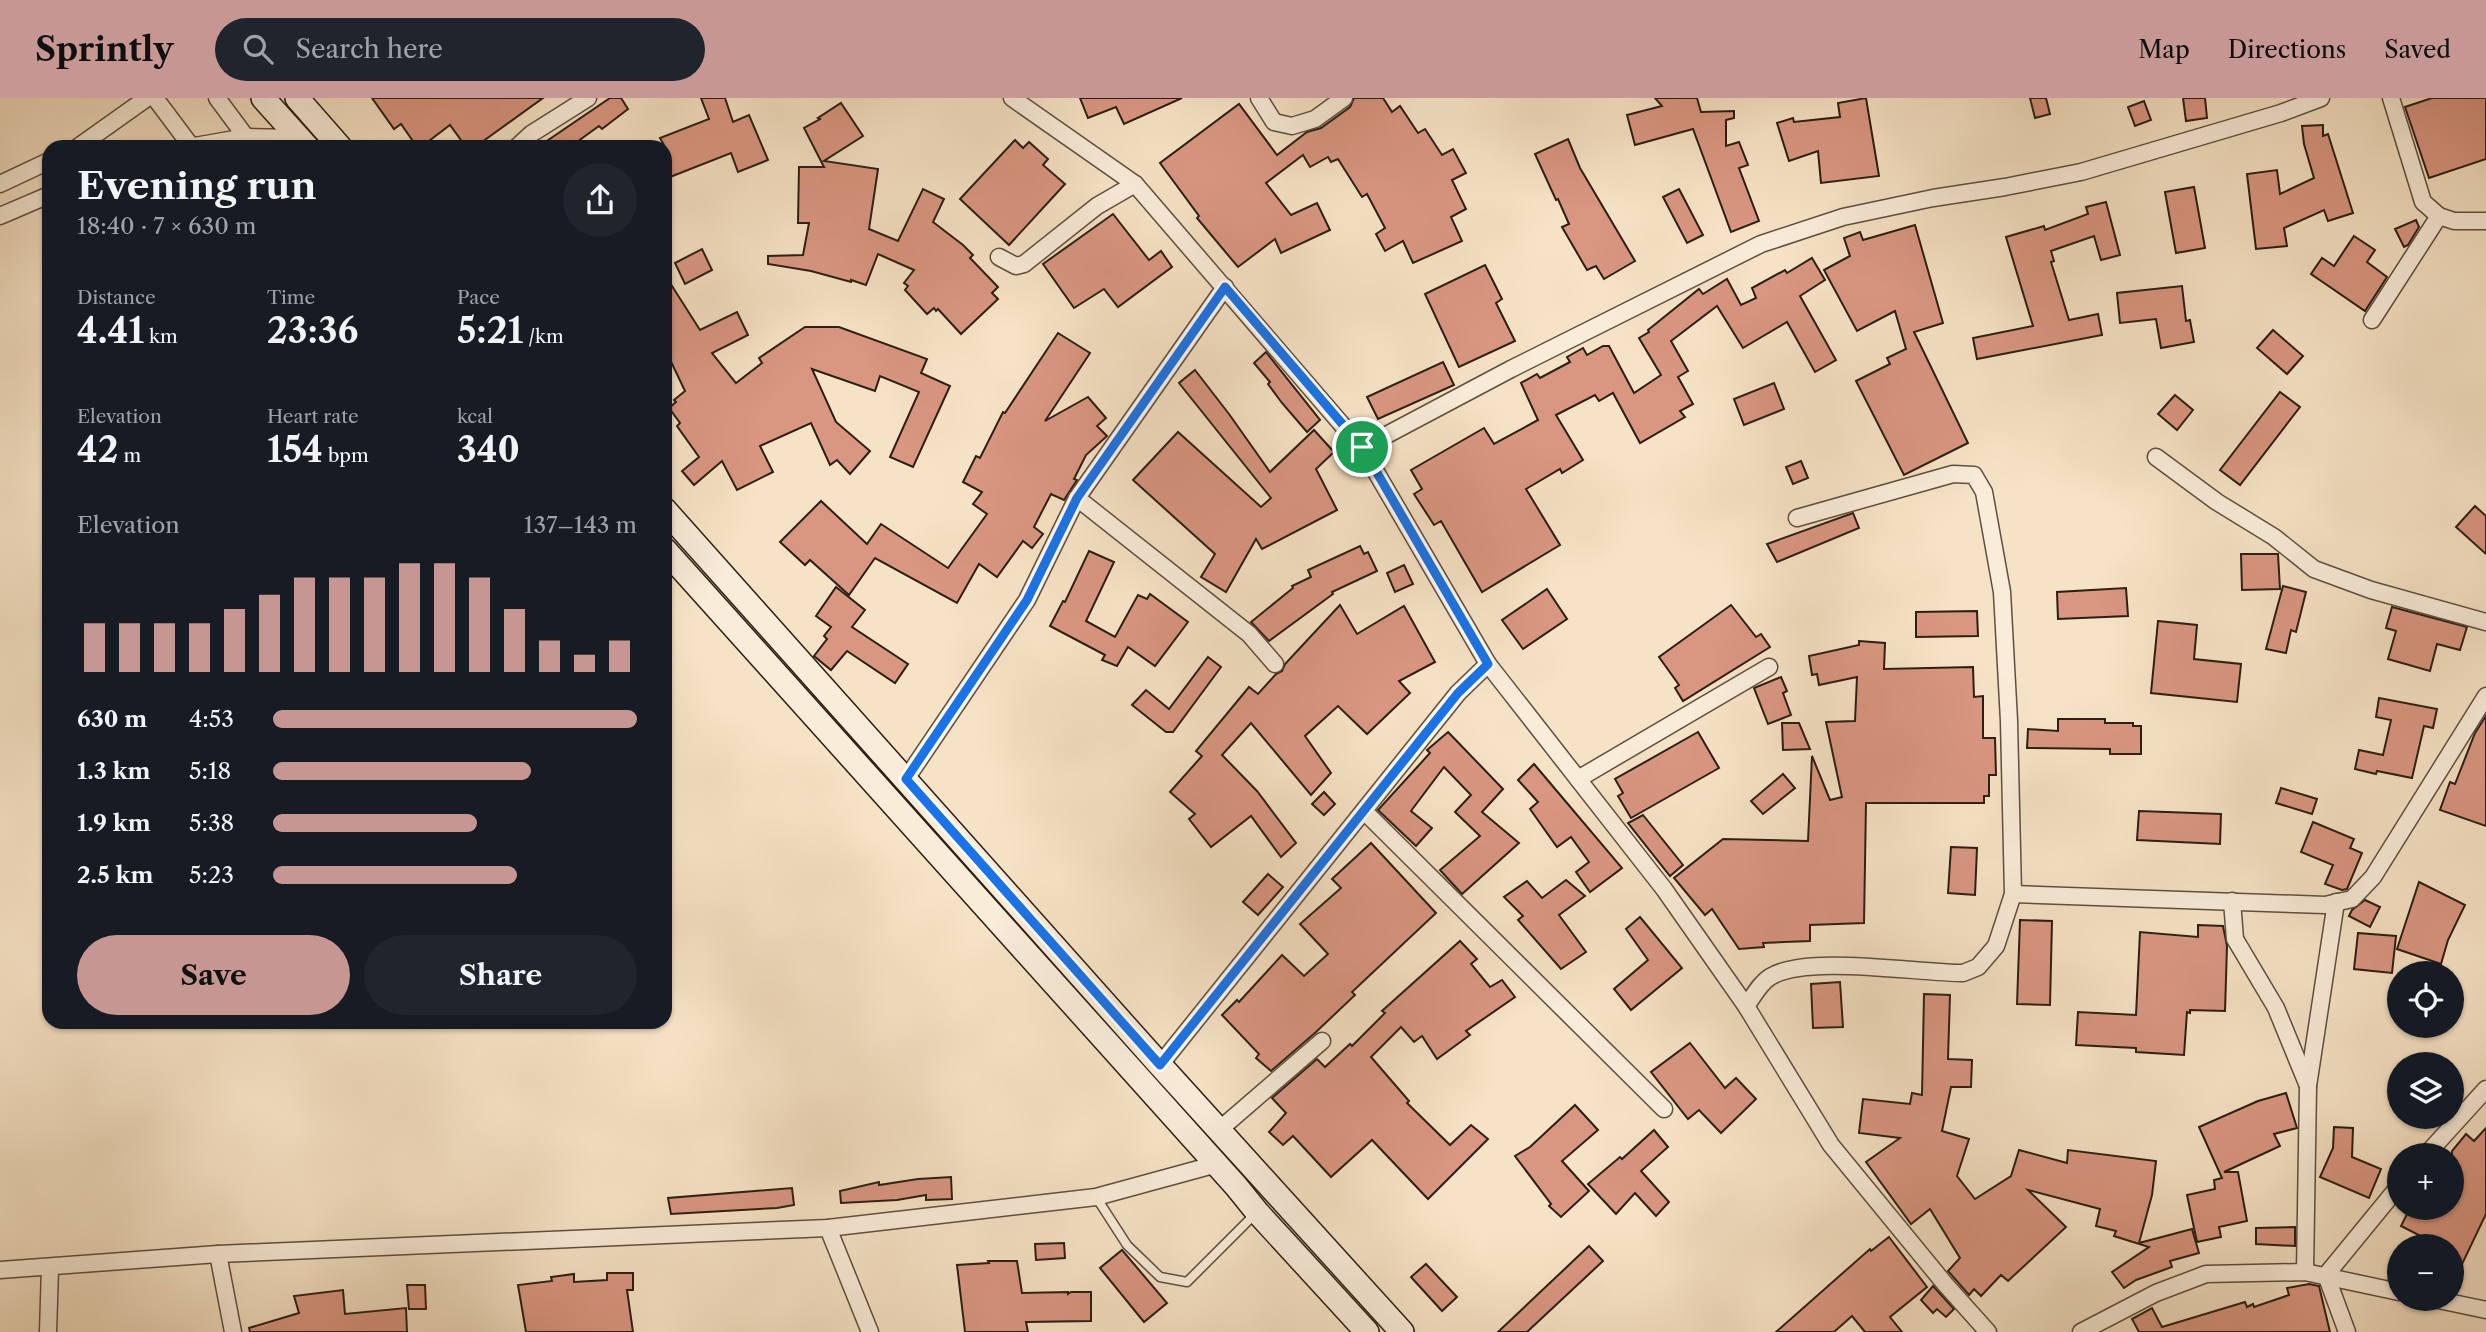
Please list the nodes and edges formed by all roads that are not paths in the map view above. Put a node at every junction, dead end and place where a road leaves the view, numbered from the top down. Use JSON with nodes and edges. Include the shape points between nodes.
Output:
{"nodes":[{"id":1,"x":147,"y":98,"type":"edge"},
{"id":2,"x":155,"y":98,"type":"edge"},
{"id":3,"x":217,"y":98,"type":"edge"},
{"id":4,"x":263,"y":98,"type":"edge"},
{"id":5,"x":297,"y":98,"type":"edge"},
{"id":6,"x":588,"y":98,"type":"edge"},
{"id":7,"x":1012,"y":98,"type":"edge"},
{"id":8,"x":1259,"y":98,"type":"edge"},
{"id":9,"x":1344,"y":98,"type":"edge"},
{"id":10,"x":2321,"y":98,"type":"edge"},
{"id":11,"x":2391,"y":98,"type":"edge"},
{"id":12,"x":246,"y":137,"type":"junction"},
{"id":13,"x":88,"y":140,"type":"edge"},
{"id":14,"x":185,"y":140,"type":"edge"},
{"id":15,"x":229,"y":140,"type":"edge"},
{"id":16,"x":280,"y":140,"type":"edge"},
{"id":17,"x":301,"y":140,"type":"edge"},
{"id":18,"x":334,"y":140,"type":"edge"},
{"id":19,"x":525,"y":140,"type":"edge"},
{"id":20,"x":42,"y":164,"type":"edge"},
{"id":21,"x":0,"y":184,"type":"edge"},
{"id":22,"x":1135,"y":184,"type":"junction"},
{"id":23,"x":42,"y":198,"type":"edge"},
{"id":24,"x":0,"y":216,"type":"edge"},
{"id":25,"x":2439,"y":216,"type":"junction"},
{"id":26,"x":2486,"y":221,"type":"edge"},
{"id":27,"x":999,"y":257,"type":"dead end"},
{"id":28,"x":1225,"y":287,"type":"junction"},
{"id":29,"x":2372,"y":320,"type":"dead end"},
{"id":30,"x":1362,"y":447,"type":"junction"},
{"id":31,"x":2156,"y":457,"type":"dead end"},
{"id":32,"x":1077,"y":498,"type":"junction"},
{"id":33,"x":672,"y":518,"type":"edge"},
{"id":34,"x":1797,"y":519,"type":"dead end"},
{"id":35,"x":672,"y":558,"type":"edge"},
{"id":36,"x":2486,"y":622,"type":"edge"},
{"id":37,"x":1275,"y":664,"type":"dead end"},
{"id":38,"x":1488,"y":664,"type":"junction"},
{"id":39,"x":1769,"y":667,"type":"dead end"},
{"id":40,"x":2486,"y":696,"type":"edge"},
{"id":41,"x":906,"y":779,"type":"junction"},
{"id":42,"x":1577,"y":779,"type":"junction"},
{"id":43,"x":1364,"y":811,"type":"junction"},
{"id":44,"x":2013,"y":894,"type":"junction"},
{"id":45,"x":2232,"y":901,"type":"junction"},
{"id":46,"x":2336,"y":902,"type":"junction"},
{"id":47,"x":1746,"y":1006,"type":"junction"},
{"id":48,"x":1322,"y":1041,"type":"dead end"},
{"id":49,"x":1160,"y":1065,"type":"junction"},
{"id":50,"x":2308,"y":1086,"type":"junction"},
{"id":51,"x":2486,"y":1089,"type":"edge"},
{"id":52,"x":1664,"y":1109,"type":"dead end"},
{"id":53,"x":1219,"y":1130,"type":"junction"},
{"id":54,"x":2437,"y":1143,"type":"edge"},
{"id":55,"x":1217,"y":1164,"type":"junction"},
{"id":56,"x":1096,"y":1197,"type":"junction"},
{"id":57,"x":2387,"y":1201,"type":"edge"},
{"id":58,"x":1257,"y":1212,"type":"junction"},
{"id":59,"x":828,"y":1227,"type":"junction"},
{"id":60,"x":218,"y":1254,"type":"junction"},
{"id":61,"x":50,"y":1268,"type":"junction"},
{"id":62,"x":0,"y":1270,"type":"edge"},
{"id":63,"x":2305,"y":1272,"type":"junction"},
{"id":64,"x":2326,"y":1275,"type":"junction"},
{"id":65,"x":2387,"y":1289,"type":"edge"},
{"id":66,"x":2464,"y":1305,"type":"edge"},
{"id":67,"x":2486,"y":1310,"type":"edge"},
{"id":68,"x":48,"y":1332,"type":"edge"},
{"id":69,"x":233,"y":1332,"type":"edge"},
{"id":70,"x":870,"y":1332,"type":"edge"},
{"id":71,"x":1367,"y":1332,"type":"edge"},
{"id":72,"x":1402,"y":1332,"type":"edge"},
{"id":73,"x":1988,"y":1332,"type":"edge"},
{"id":74,"x":2081,"y":1332,"type":"edge"},
{"id":75,"x":2347,"y":1332,"type":"edge"}],
"edges":[{"from":1,"to":13,"type":"street"},
{"from":2,"to":14,"type":"street"},
{"from":3,"to":12,"type":"street"},
{"from":4,"to":17,"type":"street"},
{"from":5,"to":18,"type":"street"},
{"from":6,"to":19,"type":"street"},
{"from":7,"to":22,"type":"street"},
{"from":8,"to":9,"type":"street","via":[[1274,122],[1292,126],[1315,119]]},
{"from":10,"to":30,"type":"street","via":[[2081,172],[1843,217],[1761,244]]},
{"from":11,"to":25,"type":"street","via":[[2423,202]]},
{"from":12,"to":15,"type":"street"},
{"from":12,"to":16,"type":"street"},
{"from":20,"to":21,"type":"street"},
{"from":22,"to":27,"type":"street","via":[[1097,206],[1024,264],[1016,266]]},
{"from":22,"to":28,"type":"street"},
{"from":23,"to":24,"type":"street"},
{"from":25,"to":26,"type":"street"},
{"from":25,"to":29,"type":"street"},
{"from":28,"to":30,"type":"street"},
{"from":28,"to":32,"type":"street"},
{"from":30,"to":38,"type":"street"},
{"from":31,"to":36,"type":"street","via":[[2314,569]]},
{"from":32,"to":37,"type":"street","via":[[1249,634]]},
{"from":32,"to":41,"type":"street","via":[[1027,600]]},
{"from":33,"to":41,"type":"street"},
{"from":34,"to":44,"type":"street","via":[[1953,474],[1974,475],[1984,492],[2002,592]]},
{"from":35,"to":55,"type":"street"},
{"from":38,"to":42,"type":"street"},
{"from":38,"to":43,"type":"street","via":[[1458,693]]},
{"from":39,"to":42,"type":"street"},
{"from":40,"to":46,"type":"street","via":[[2373,877],[2352,899]]},
{"from":41,"to":49,"type":"street"},
{"from":42,"to":47,"type":"street","via":[[1664,889]]},
{"from":43,"to":49,"type":"street"},
{"from":43,"to":52,"type":"street"},
{"from":44,"to":45,"type":"street"},
{"from":44,"to":47,"type":"street","via":[[1996,946],[1978,967],[1963,973],[1820,965],[1785,969],[1767,978]]},
{"from":45,"to":46,"type":"street"},
{"from":45,"to":50,"type":"street","via":[[2235,939],[2276,1009]]},
{"from":46,"to":50,"type":"street"},
{"from":47,"to":73,"type":"street","via":[[1831,1144]]},
{"from":48,"to":53,"type":"street"},
{"from":49,"to":53,"type":"street"},
{"from":50,"to":63,"type":"street"},
{"from":51,"to":54,"type":"street"},
{"from":53,"to":72,"type":"street"},
{"from":55,"to":56,"type":"street"},
{"from":55,"to":58,"type":"street"},
{"from":56,"to":58,"type":"lane","via":[[1127,1245],[1160,1277],[1187,1282]]},
{"from":56,"to":59,"type":"street"},
{"from":57,"to":64,"type":"street"},
{"from":58,"to":71,"type":"street"},
{"from":59,"to":60,"type":"street"},
{"from":59,"to":70,"type":"street"},
{"from":60,"to":61,"type":"street"},
{"from":60,"to":69,"type":"street"},
{"from":61,"to":62,"type":"street"},
{"from":61,"to":68,"type":"street"},
{"from":63,"to":64,"type":"street"},
{"from":63,"to":74,"type":"street","via":[[2206,1274],[2156,1293]]},
{"from":64,"to":65,"type":"street"},
{"from":64,"to":75,"type":"street"},
{"from":66,"to":67,"type":"street"}]}
